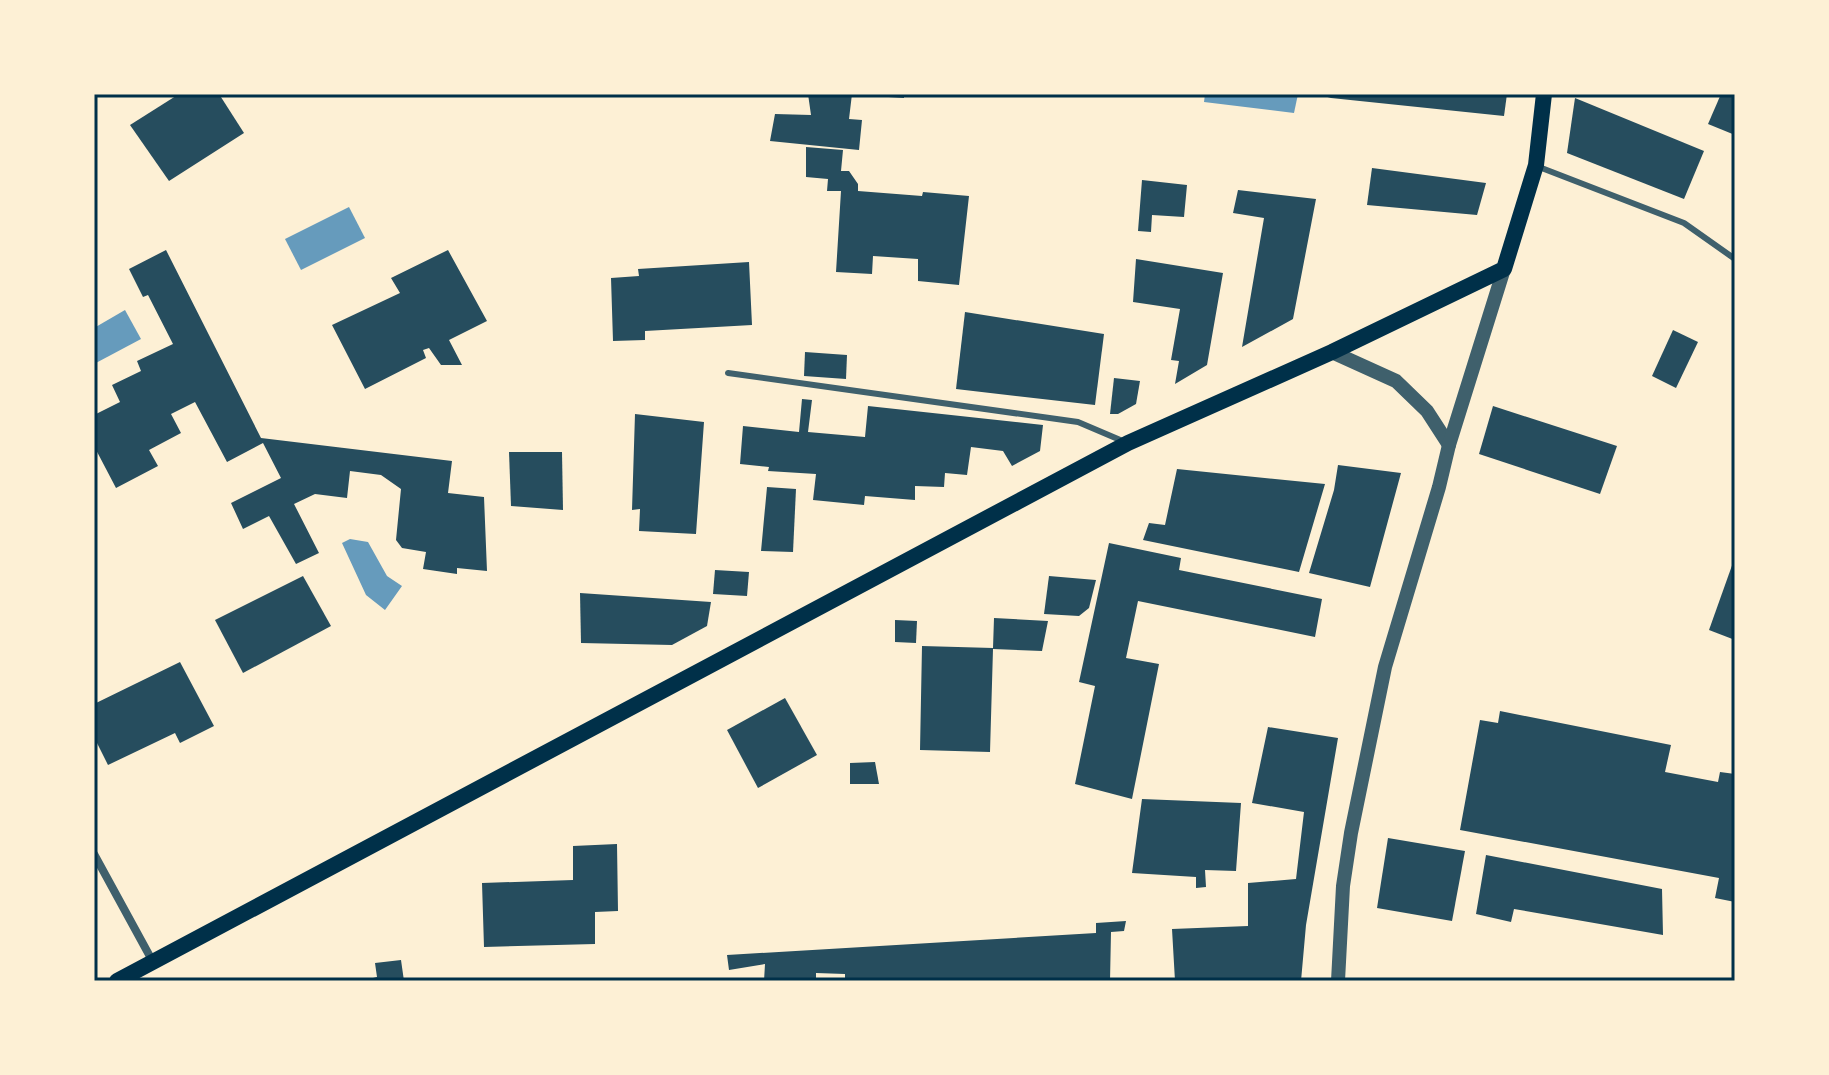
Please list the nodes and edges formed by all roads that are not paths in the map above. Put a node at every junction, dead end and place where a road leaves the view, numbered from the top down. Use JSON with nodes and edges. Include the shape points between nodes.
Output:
{"nodes":[{"id":1,"x":1544,"y":94,"type":"edge"},
{"id":2,"x":1536,"y":165,"type":"junction"},
{"id":3,"x":1735,"y":259,"type":"edge"},
{"id":4,"x":1504,"y":269,"type":"junction"},
{"id":5,"x":1332,"y":352,"type":"junction"},
{"id":6,"x":728,"y":373,"type":"dead end"},
{"id":7,"x":1128,"y":443,"type":"junction"},
{"id":8,"x":1449,"y":445,"type":"junction"},
{"id":9,"x":94,"y":854,"type":"edge"},
{"id":10,"x":153,"y":962,"type":"junction"},
{"id":11,"x":117,"y":981,"type":"edge"},
{"id":12,"x":1338,"y":981,"type":"edge"}],
"edges":[{"from":1,"to":2,"type":"main road"},
{"from":2,"to":3,"type":"lane","via":[[1684,223]]},
{"from":2,"to":4,"type":"main road"},
{"from":4,"to":5,"type":"main road"},
{"from":4,"to":8,"type":"street"},
{"from":5,"to":7,"type":"main road"},
{"from":5,"to":8,"type":"street","via":[[1396,381],[1427,411]]},
{"from":6,"to":7,"type":"lane","via":[[1078,422]]},
{"from":7,"to":10,"type":"main road"},
{"from":8,"to":12,"type":"street","via":[[1385,667],[1356,804],[1343,886]]},
{"from":9,"to":10,"type":"street"},
{"from":10,"to":11,"type":"main road"}]}
